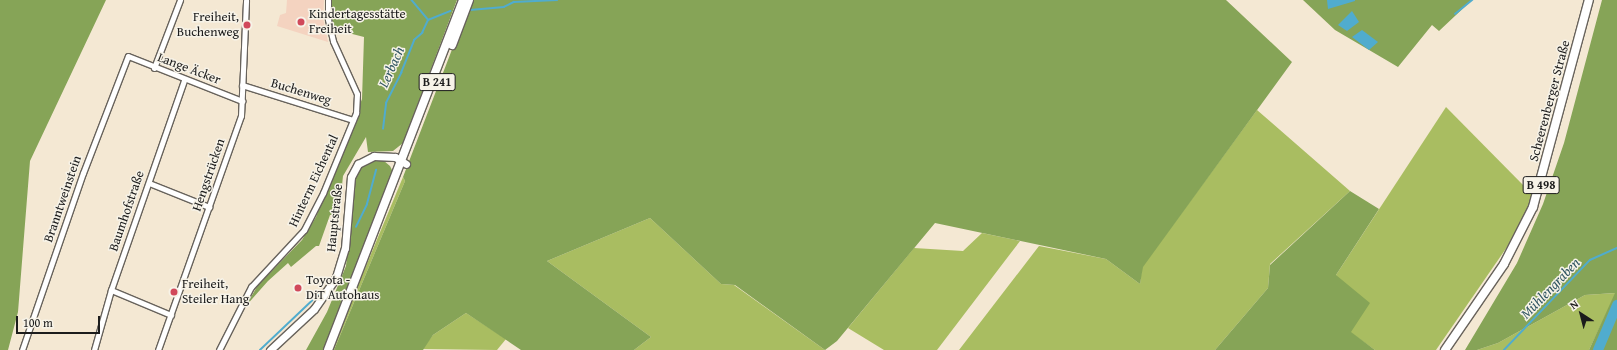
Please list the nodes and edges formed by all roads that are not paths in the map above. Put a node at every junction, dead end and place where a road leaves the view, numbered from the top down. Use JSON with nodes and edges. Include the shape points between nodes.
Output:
{"nodes":[{"id":1,"x":180,"y":0,"type":"edge"},
{"id":2,"x":246,"y":0,"type":"edge"},
{"id":3,"x":328,"y":0,"type":"edge"},
{"id":4,"x":462,"y":0,"type":"edge"},
{"id":5,"x":469,"y":0,"type":"edge"},
{"id":6,"x":1589,"y":0,"type":"edge"},
{"id":7,"x":128,"y":56,"type":"joint"},
{"id":8,"x":154,"y":68,"type":"junction"},
{"id":9,"x":184,"y":80,"type":"junction"},
{"id":10,"x":242,"y":85,"type":"junction"},
{"id":11,"x":242,"y":101,"type":"junction"},
{"id":12,"x":353,"y":120,"type":"junction"},
{"id":13,"x":403,"y":162,"type":"junction"},
{"id":14,"x":148,"y":183,"type":"junction"},
{"id":15,"x":209,"y":207,"type":"junction"},
{"id":16,"x":111,"y":290,"type":"junction"},
{"id":17,"x":171,"y":315,"type":"junction"},
{"id":18,"x":22,"y":350,"type":"edge"},
{"id":19,"x":94,"y":350,"type":"edge"},
{"id":20,"x":158,"y":350,"type":"edge"},
{"id":21,"x":219,"y":350,"type":"edge"},
{"id":22,"x":270,"y":350,"type":"edge"},
{"id":23,"x":328,"y":350,"type":"edge"},
{"id":24,"x":1445,"y":350,"type":"edge"}],
"edges":[{"from":1,"to":8,"type":"street"},
{"from":2,"to":10,"type":"street","name":"Hengstrücken"},
{"from":3,"to":12,"type":"street","name":"Hinterm Eichental","via":[[328,19],[335,47],[357,94]]},
{"from":4,"to":13,"type":"main road","number":"B 241"},
{"from":5,"to":13,"type":"main road","number":"B 241"},
{"from":6,"to":24,"type":"main road","name":"Scheerenberger Straße","number":"B 498","via":[[1533,207],[1504,264]]},
{"from":7,"to":8,"type":"street","name":"Lange Äcker"},
{"from":7,"to":18,"type":"street","name":"Branntweinstein","via":[[83,173]]},
{"from":8,"to":9,"type":"street","name":"Lange Äcker"},
{"from":9,"to":11,"type":"street","name":"Lange Äcker"},
{"from":9,"to":14,"type":"street","name":"Baumhofstraße"},
{"from":10,"to":11,"type":"street","name":"Hengstrücken"},
{"from":10,"to":12,"type":"street","name":"Buchenweg"},
{"from":11,"to":15,"type":"street","name":"Hengstrücken","via":[[241,116]]},
{"from":12,"to":21,"type":"street","name":"Hinterm Eichental","via":[[304,230],[251,287]]},
{"from":13,"to":22,"type":"street","name":"Hauptstraße","via":[[384,157],[366,158],[353,173],[344,255],[330,288],[310,314]]},
{"from":13,"to":23,"type":"main road","number":"B 241","via":[[375,242],[356,279]]},
{"from":14,"to":15,"type":"street"},
{"from":14,"to":16,"type":"street","name":"Baumhofstraße"},
{"from":15,"to":17,"type":"street","name":"Hengstrücken"},
{"from":16,"to":17,"type":"street"},
{"from":16,"to":19,"type":"street","name":"Baumhofstraße"},
{"from":17,"to":20,"type":"street","name":"Hengstrücken"}]}
